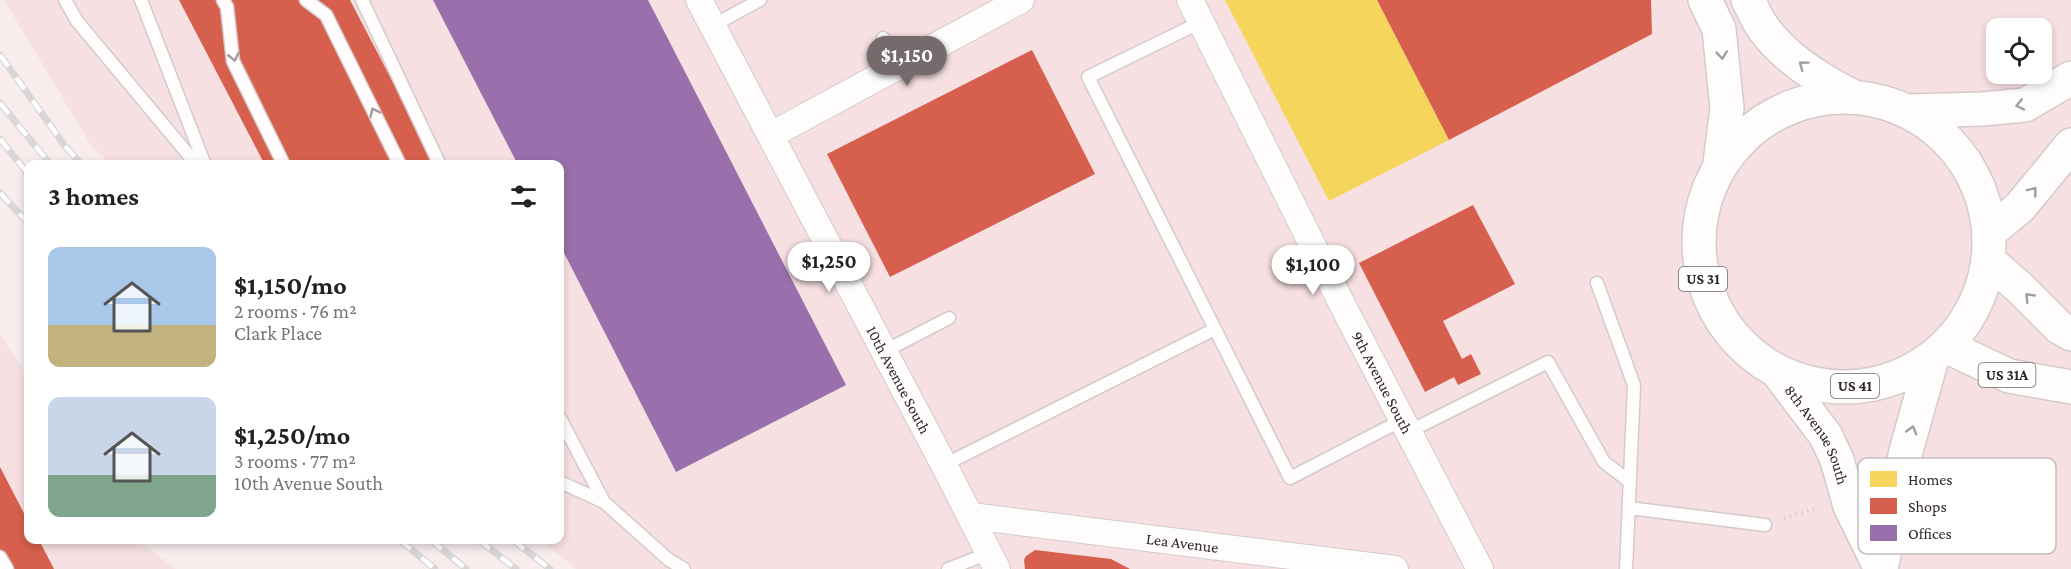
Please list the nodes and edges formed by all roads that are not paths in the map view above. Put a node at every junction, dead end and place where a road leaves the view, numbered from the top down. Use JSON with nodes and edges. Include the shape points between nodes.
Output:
{"nodes":[{"id":1,"x":66,"y":0,"type":"edge"},
{"id":2,"x":141,"y":0,"type":"edge"},
{"id":3,"x":224,"y":0,"type":"edge"},
{"id":4,"x":306,"y":0,"type":"edge"},
{"id":5,"x":362,"y":0,"type":"edge"},
{"id":6,"x":699,"y":0,"type":"edge"},
{"id":7,"x":760,"y":0,"type":"edge"},
{"id":8,"x":1021,"y":0,"type":"edge"},
{"id":9,"x":1705,"y":0,"type":"edge"},
{"id":10,"x":1748,"y":0,"type":"edge"},
{"id":11,"x":1196,"y":11,"type":"edge"},
{"id":12,"x":712,"y":26,"type":"junction"},
{"id":13,"x":883,"y":38,"type":"dead end"},
{"id":14,"x":897,"y":67,"type":"junction"},
{"id":15,"x":2071,"y":78,"type":"edge"},
{"id":16,"x":1852,"y":96,"type":"junction"},
{"id":17,"x":1907,"y":111,"type":"junction"},
{"id":18,"x":771,"y":135,"type":"junction"},
{"id":19,"x":2071,"y":145,"type":"edge"},
{"id":20,"x":193,"y":160,"type":"edge"},
{"id":21,"x":204,"y":160,"type":"edge"},
{"id":22,"x":282,"y":160,"type":"edge"},
{"id":23,"x":398,"y":160,"type":"edge"},
{"id":24,"x":438,"y":160,"type":"edge"},
{"id":25,"x":1720,"y":164,"type":"junction"},
{"id":26,"x":1990,"y":245,"type":"junction"},
{"id":27,"x":1597,"y":283,"type":"dead end"},
{"id":28,"x":949,"y":318,"type":"dead end"},
{"id":29,"x":1215,"y":329,"type":"junction"},
{"id":30,"x":2071,"y":334,"type":"edge"},
{"id":31,"x":885,"y":351,"type":"junction"},
{"id":32,"x":1940,"y":354,"type":"junction"},
{"id":33,"x":1777,"y":371,"type":"junction"},
{"id":34,"x":2071,"y":387,"type":"edge"},
{"id":35,"x":564,"y":426,"type":"edge"},
{"id":36,"x":1405,"y":426,"type":"junction"},
{"id":37,"x":1905,"y":458,"type":"edge"},
{"id":38,"x":944,"y":465,"type":"junction"},
{"id":39,"x":1630,"y":482,"type":"junction"},
{"id":40,"x":564,"y":484,"type":"edge"},
{"id":41,"x":604,"y":502,"type":"junction"},
{"id":42,"x":1629,"y":508,"type":"junction"},
{"id":43,"x":971,"y":516,"type":"junction"},
{"id":44,"x":1858,"y":522,"type":"edge"},
{"id":45,"x":1765,"y":525,"type":"road end"},
{"id":46,"x":1874,"y":554,"type":"edge"},
{"id":47,"x":1884,"y":554,"type":"edge"},
{"id":48,"x":0,"y":557,"type":"edge"},
{"id":49,"x":993,"y":561,"type":"edge"},
{"id":50,"x":1307,"y":563,"type":"edge"},
{"id":51,"x":1384,"y":568,"type":"edge"},
{"id":52,"x":7,"y":569,"type":"edge"},
{"id":53,"x":684,"y":569,"type":"edge"},
{"id":54,"x":948,"y":569,"type":"edge"},
{"id":55,"x":1480,"y":569,"type":"edge"},
{"id":56,"x":1626,"y":569,"type":"edge"},
{"id":57,"x":1881,"y":569,"type":"edge"}],
"edges":[{"from":1,"to":20,"type":"lane","via":[[77,21]]},
{"from":2,"to":21,"type":"lane"},
{"from":3,"to":22,"type":"lane","one_way":true,"via":[[233,61]]},
{"from":23,"to":4,"type":"lane","one_way":true,"via":[[326,15]]},
{"from":5,"to":24,"type":"lane"},
{"from":6,"to":12,"type":"street","name":"10th Avenue South"},
{"from":7,"to":12,"type":"lane"},
{"from":8,"to":14,"type":"street"},
{"from":9,"to":25,"type":"main road","number":"US 31","one_way":true,"via":[[1719,29],[1727,108]]},
{"from":16,"to":10,"type":"main road","number":"US 31","one_way":true,"via":[[1828,84],[1775,42]]},
{"from":11,"to":29,"type":"lane","via":[[1088,77]]},
{"from":11,"to":36,"type":"street","name":"9th Avenue South"},
{"from":12,"to":18,"type":"street","name":"10th Avenue South"},
{"from":13,"to":14,"type":"lane"},
{"from":14,"to":18,"type":"street"},
{"from":15,"to":17,"type":"main road","one_way":true,"via":[[2025,105]]},
{"from":16,"to":17,"type":"main road","number":"US 31","via":[[1880,100]]},
{"from":16,"to":25,"type":"main road","via":[[1813,99],[1777,112],[1745,134]]},
{"from":17,"to":26,"type":"main road","number":"US 31","via":[[1942,134],[1969,166],[1985,206]]},
{"from":18,"to":31,"type":"street","name":"10th Avenue South"},
{"from":26,"to":19,"type":"main road","one_way":true},
{"from":25,"to":33,"type":"main road","number":"US 31","via":[[1705,194],[1698,228],[1699,263],[1708,296],[1725,326],[1748,351]]},
{"from":30,"to":26,"type":"main road","one_way":true,"via":[[2019,287]]},
{"from":26,"to":32,"type":"main road","number":"US 31","via":[[1984,281],[1971,312]]},
{"from":27,"to":39,"type":"lane","via":[[1634,385]]},
{"from":28,"to":31,"type":"lane"},
{"from":29,"to":36,"type":"lane","via":[[1290,478]]},
{"from":29,"to":38,"type":"lane"},
{"from":31,"to":38,"type":"street","name":"10th Avenue South"},
{"from":32,"to":33,"type":"main road","number":"US 41","via":[[1890,379],[1852,386],[1813,384]]},
{"from":32,"to":34,"type":"main road","number":"US 31A","via":[[2009,376]]},
{"from":37,"to":32,"type":"main road","name":"8th Avenue South","number":"US 31","one_way":true},
{"from":33,"to":44,"type":"main road","name":"8th Avenue South","number":"US 31","via":[[1826,436]]},
{"from":35,"to":41,"type":"lane"},
{"from":36,"to":39,"type":"lane","via":[[1548,362],[1604,462]]},
{"from":36,"to":55,"type":"street","name":"9th Avenue South"},
{"from":38,"to":43,"type":"street","name":"10th Avenue South"},
{"from":39,"to":42,"type":"lane"},
{"from":40,"to":41,"type":"lane"},
{"from":41,"to":53,"type":"lane"},
{"from":42,"to":45,"type":"lane"},
{"from":42,"to":56,"type":"lane"},
{"from":43,"to":49,"type":"street","name":"10th Avenue South"},
{"from":43,"to":50,"type":"street","name":"Lea Avenue"},
{"from":46,"to":57,"type":"main road","name":"8th Avenue South","number":"US 31"},
{"from":57,"to":47,"type":"main road","name":"8th Avenue South","number":"US 31","one_way":true},
{"from":48,"to":52,"type":"lane"},
{"from":49,"to":54,"type":"lane"},
{"from":50,"to":51,"type":"street","name":"Lea Avenue"}]}
